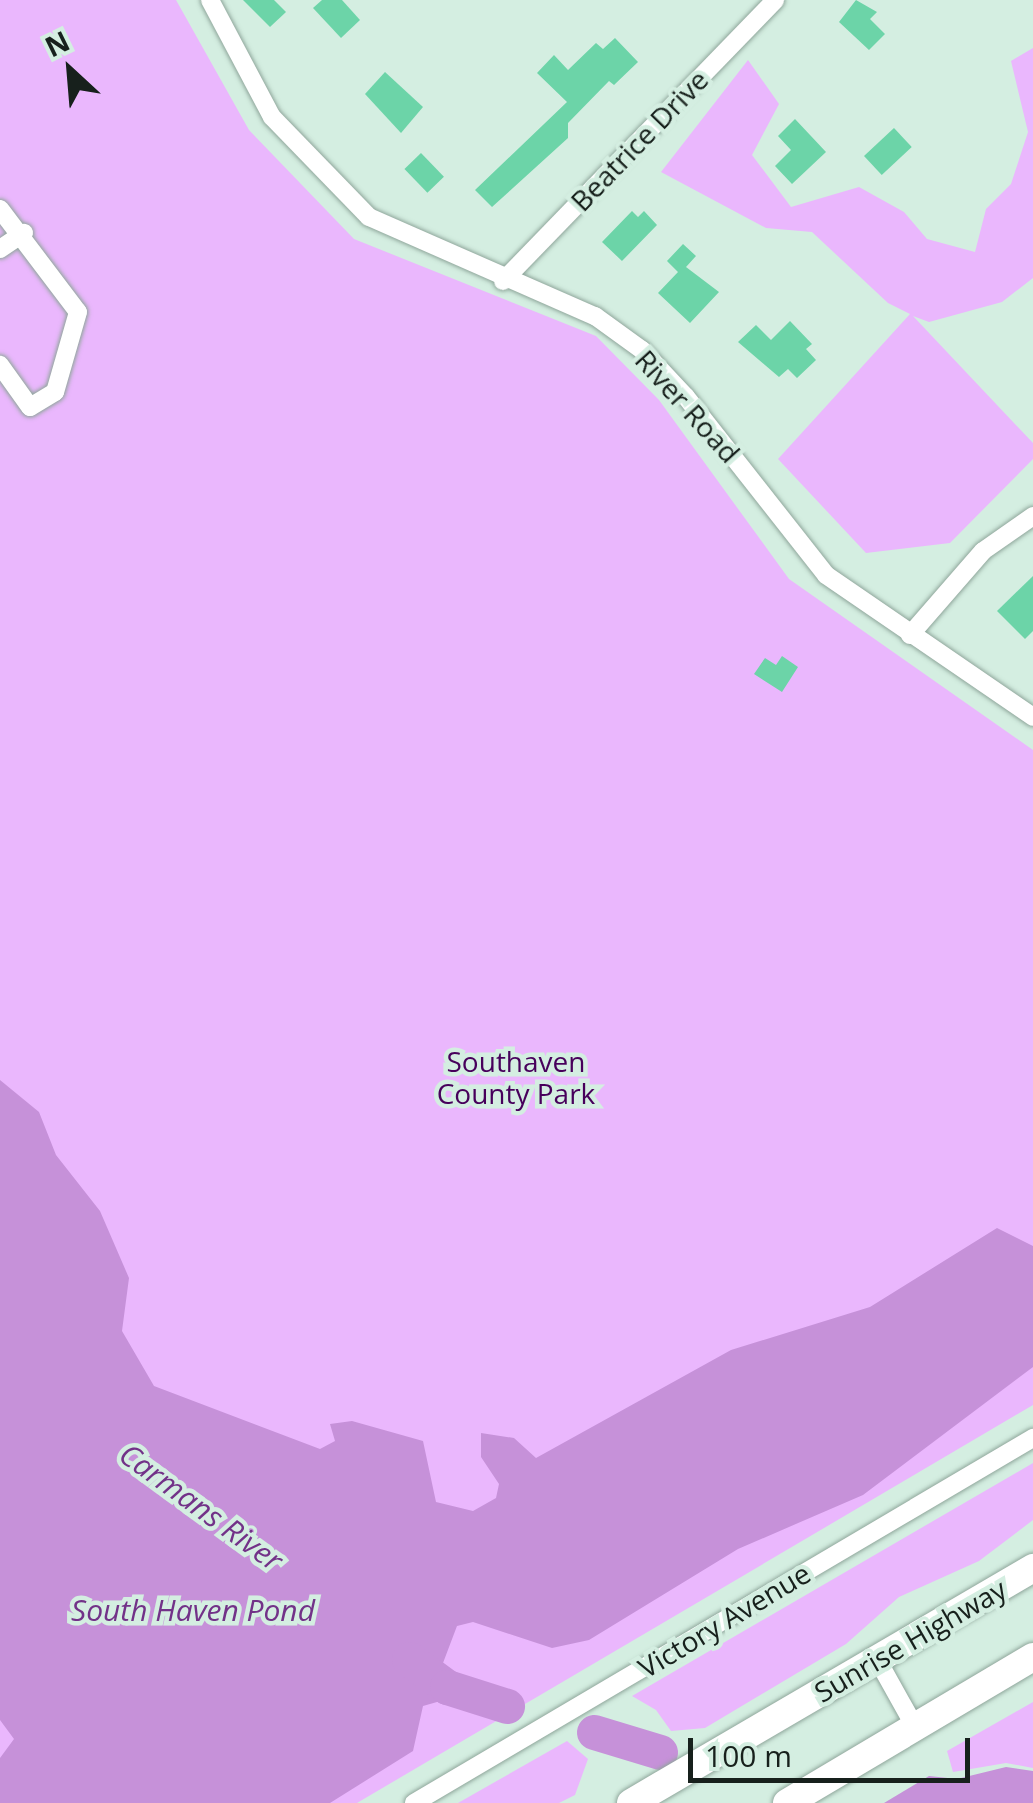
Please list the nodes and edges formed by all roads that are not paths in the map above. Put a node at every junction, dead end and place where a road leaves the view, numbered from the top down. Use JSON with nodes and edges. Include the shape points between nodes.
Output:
{"nodes":[{"id":1,"x":210,"y":0,"type":"edge"},
{"id":2,"x":775,"y":0,"type":"edge"},
{"id":3,"x":0,"y":209,"type":"edge"},
{"id":4,"x":24,"y":233,"type":"junction"},
{"id":5,"x":0,"y":249,"type":"edge"},
{"id":6,"x":503,"y":281,"type":"junction"},
{"id":7,"x":0,"y":365,"type":"edge"},
{"id":8,"x":1033,"y":516,"type":"edge"},
{"id":9,"x":910,"y":636,"type":"junction"},
{"id":10,"x":1033,"y":717,"type":"edge"},
{"id":11,"x":1033,"y":1438,"type":"edge"},
{"id":12,"x":1033,"y":1568,"type":"edge"},
{"id":13,"x":1033,"y":1657,"type":"edge"},
{"id":14,"x":877,"y":1659,"type":"junction"},
{"id":15,"x":915,"y":1727,"type":"junction"},
{"id":16,"x":414,"y":1803,"type":"edge"},
{"id":17,"x":631,"y":1803,"type":"edge"},
{"id":18,"x":786,"y":1803,"type":"edge"}],
"edges":[{"from":1,"to":6,"type":"street","name":"River Road","via":[[272,118],[369,217]]},
{"from":2,"to":6,"type":"street","name":"Beatrice Drive"},
{"from":3,"to":4,"type":"street"},
{"from":4,"to":5,"type":"street"},
{"from":4,"to":7,"type":"street","via":[[78,312],[55,392],[30,406]]},
{"from":6,"to":9,"type":"street","name":"River Road","via":[[594,316],[642,350],[826,575]]},
{"from":8,"to":9,"type":"street","via":[[983,552]]},
{"from":9,"to":10,"type":"street","name":"River Road"},
{"from":11,"to":16,"type":"street","name":"Victory Avenue"},
{"from":12,"to":14,"type":"highway","name":"Sunrise Highway"},
{"from":13,"to":15,"type":"highway"},
{"from":14,"to":15,"type":"street"},
{"from":14,"to":17,"type":"highway","name":"Sunrise Highway"},
{"from":15,"to":18,"type":"highway"}]}
